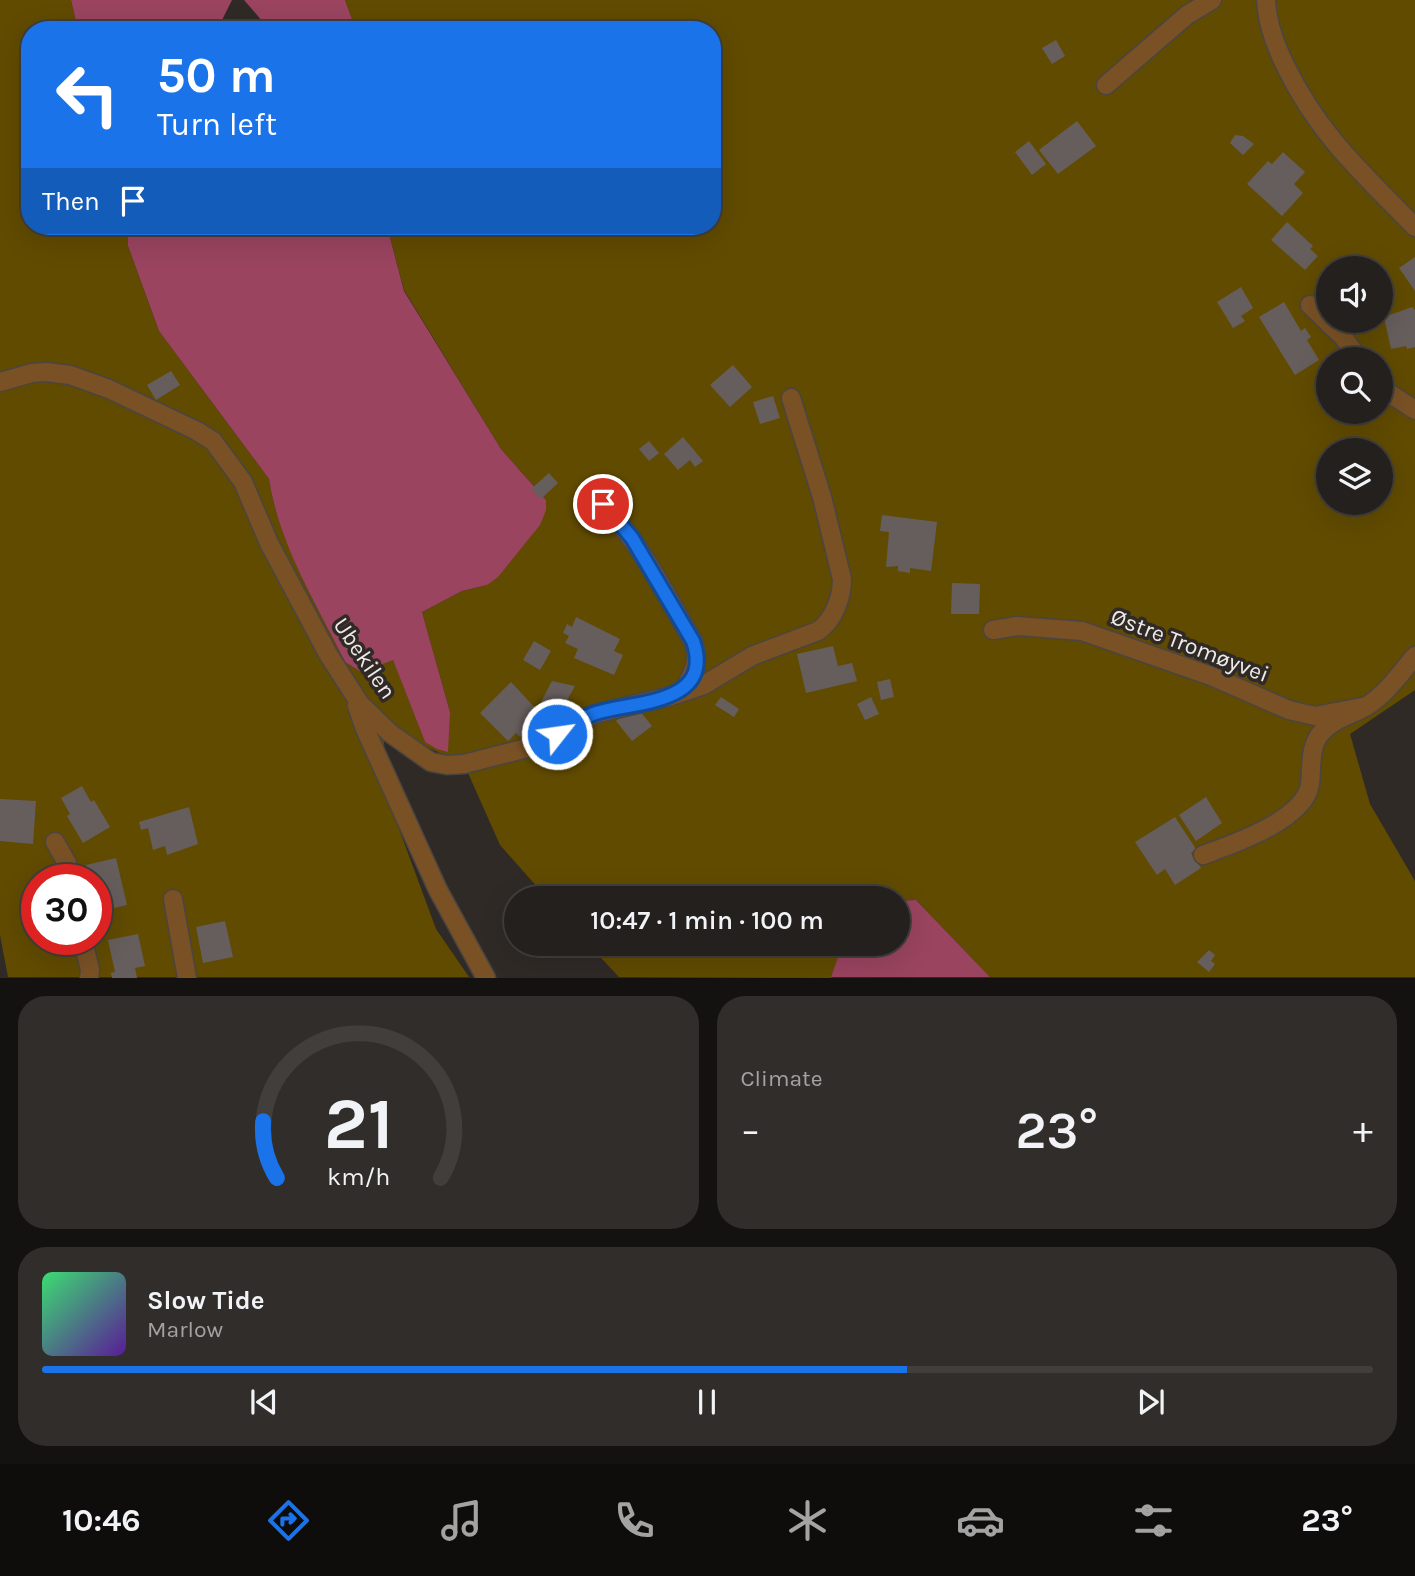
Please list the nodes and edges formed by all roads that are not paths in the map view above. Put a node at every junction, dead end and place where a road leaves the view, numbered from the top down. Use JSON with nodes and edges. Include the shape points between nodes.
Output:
{"nodes":[{"id":1,"x":1212,"y":0,"type":"edge"},
{"id":2,"x":1266,"y":0,"type":"edge"},
{"id":3,"x":1106,"y":85,"type":"dead end"},
{"id":4,"x":1415,"y":227,"type":"edge"},
{"id":5,"x":1310,"y":305,"type":"dead end"},
{"id":6,"x":1350,"y":347,"type":"edge"},
{"id":7,"x":0,"y":382,"type":"edge"},
{"id":8,"x":1393,"y":397,"type":"edge"},
{"id":9,"x":791,"y":398,"type":"dead end"},
{"id":10,"x":1415,"y":410,"type":"edge"},
{"id":11,"x":588,"y":492,"type":"dead end"},
{"id":12,"x":993,"y":629,"type":"dead end"},
{"id":13,"x":1415,"y":656,"type":"edge"},
{"id":14,"x":683,"y":691,"type":"junction"},
{"id":15,"x":360,"y":704,"type":"junction"},
{"id":16,"x":1367,"y":706,"type":"junction"},
{"id":17,"x":55,"y":842,"type":"dead end"},
{"id":18,"x":1203,"y":855,"type":"dead end"},
{"id":19,"x":67,"y":864,"type":"edge"},
{"id":20,"x":173,"y":900,"type":"dead end"},
{"id":21,"x":86,"y":955,"type":"edge"},
{"id":22,"x":89,"y":978,"type":"edge"},
{"id":23,"x":187,"y":978,"type":"edge"},
{"id":24,"x":486,"y":978,"type":"edge"}],
"edges":[{"from":1,"to":3,"type":"street","via":[[1187,15]]},
{"from":2,"to":4,"type":"street","via":[[1280,55],[1300,96],[1327,136]]},
{"from":5,"to":6,"type":"street"},
{"from":7,"to":15,"type":"street","name":"Ubekilen","via":[[32,373],[69,375],[109,389],[213,441],[243,482],[275,555]]},
{"from":8,"to":10,"type":"street"},
{"from":9,"to":14,"type":"street","name":"Ubekilen","via":[[822,496],[842,593],[827,625],[818,631],[751,656],[704,685]]},
{"from":11,"to":14,"type":"street","via":[[632,538],[693,641],[697,665]]},
{"from":12,"to":16,"type":"street","name":"Østre Tromøyvei","via":[[1017,626],[1082,631],[1315,716]]},
{"from":13,"to":16,"type":"street"},
{"from":14,"to":15,"type":"street","name":"Ubekilen","via":[[594,714],[538,745],[447,765],[431,762]]},
{"from":15,"to":24,"type":"street","via":[[365,729],[438,890]]},
{"from":16,"to":18,"type":"street","via":[[1320,734],[1313,749],[1310,787],[1296,810],[1238,842]]},
{"from":17,"to":19,"type":"street"},
{"from":20,"to":23,"type":"street"},
{"from":21,"to":22,"type":"street"}]}
